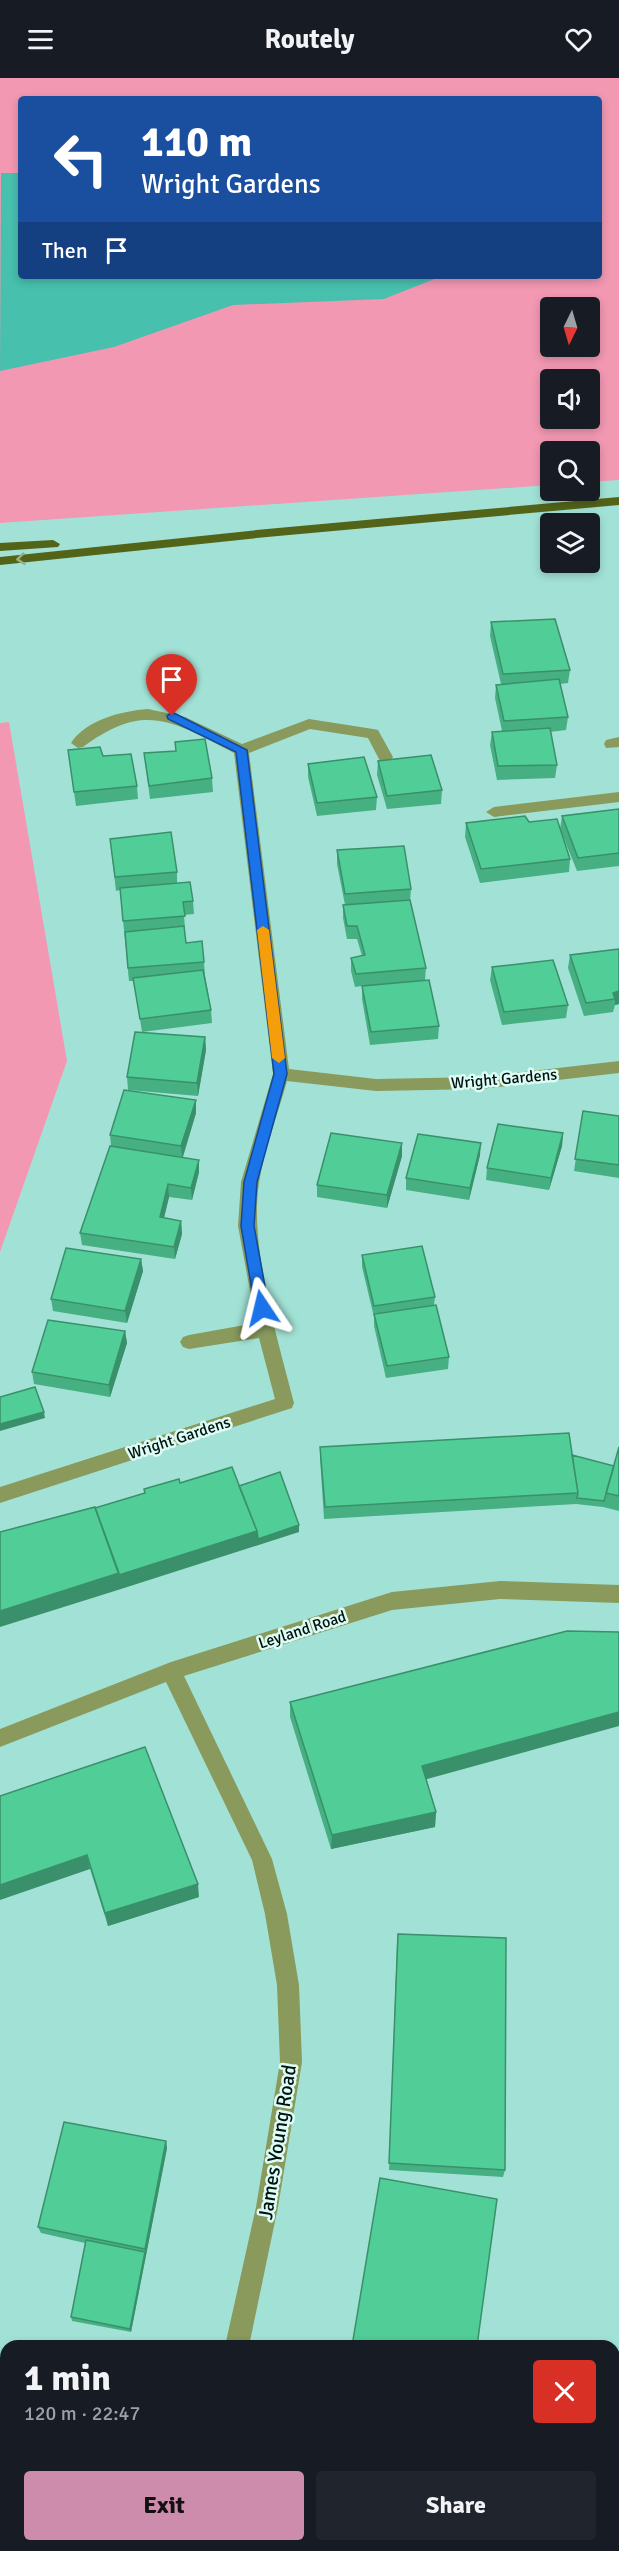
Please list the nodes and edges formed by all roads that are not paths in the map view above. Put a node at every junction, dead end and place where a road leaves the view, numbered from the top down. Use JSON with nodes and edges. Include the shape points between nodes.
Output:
{"nodes":[{"id":1,"x":619,"y":501,"type":"edge"},
{"id":2,"x":267,"y":533,"type":"junction"},
{"id":3,"x":0,"y":547,"type":"edge"},
{"id":4,"x":0,"y":561,"type":"edge"},
{"id":5,"x":78,"y":742,"type":"dead end"},
{"id":6,"x":242,"y":750,"type":"junction"},
{"id":7,"x":385,"y":757,"type":"dead end"},
{"id":8,"x":619,"y":797,"type":"edge"},
{"id":9,"x":494,"y":812,"type":"dead end"},
{"id":10,"x":619,"y":1067,"type":"edge"},
{"id":11,"x":281,"y":1074,"type":"junction"},
{"id":12,"x":266,"y":1329,"type":"junction"},
{"id":13,"x":189,"y":1342,"type":"dead end"},
{"id":14,"x":0,"y":1495,"type":"edge"},
{"id":15,"x":619,"y":1594,"type":"edge"},
{"id":16,"x":171,"y":1671,"type":"junction"},
{"id":17,"x":0,"y":1738,"type":"edge"},
{"id":18,"x":238,"y":2340,"type":"edge"}],
"edges":[{"from":1,"to":2,"type":"main road"},
{"from":2,"to":3,"type":"main road"},
{"from":2,"to":4,"type":"main road","one_way":true},
{"from":5,"to":6,"type":"street","via":[[113,720],[140,713],[172,716]]},
{"from":6,"to":7,"type":"street","via":[[309,724],[373,734]]},
{"from":6,"to":11,"type":"street","name":"Wright Gardens"},
{"from":8,"to":9,"type":"street"},
{"from":10,"to":11,"type":"street","name":"Wright Gardens","via":[[481,1083],[376,1085]]},
{"from":11,"to":12,"type":"street","name":"Wright Gardens","via":[[250,1182],[247,1226]]},
{"from":12,"to":13,"type":"street"},
{"from":12,"to":14,"type":"street","name":"Wright Gardens","via":[[285,1403]]},
{"from":15,"to":16,"type":"street","name":"Leyland Road","via":[[500,1590],[392,1601]]},
{"from":16,"to":17,"type":"street","name":"Leyland Road"},
{"from":16,"to":18,"type":"street","name":"James Young Road","via":[[262,1859],[288,1985],[291,2062],[267,2207]]}]}
